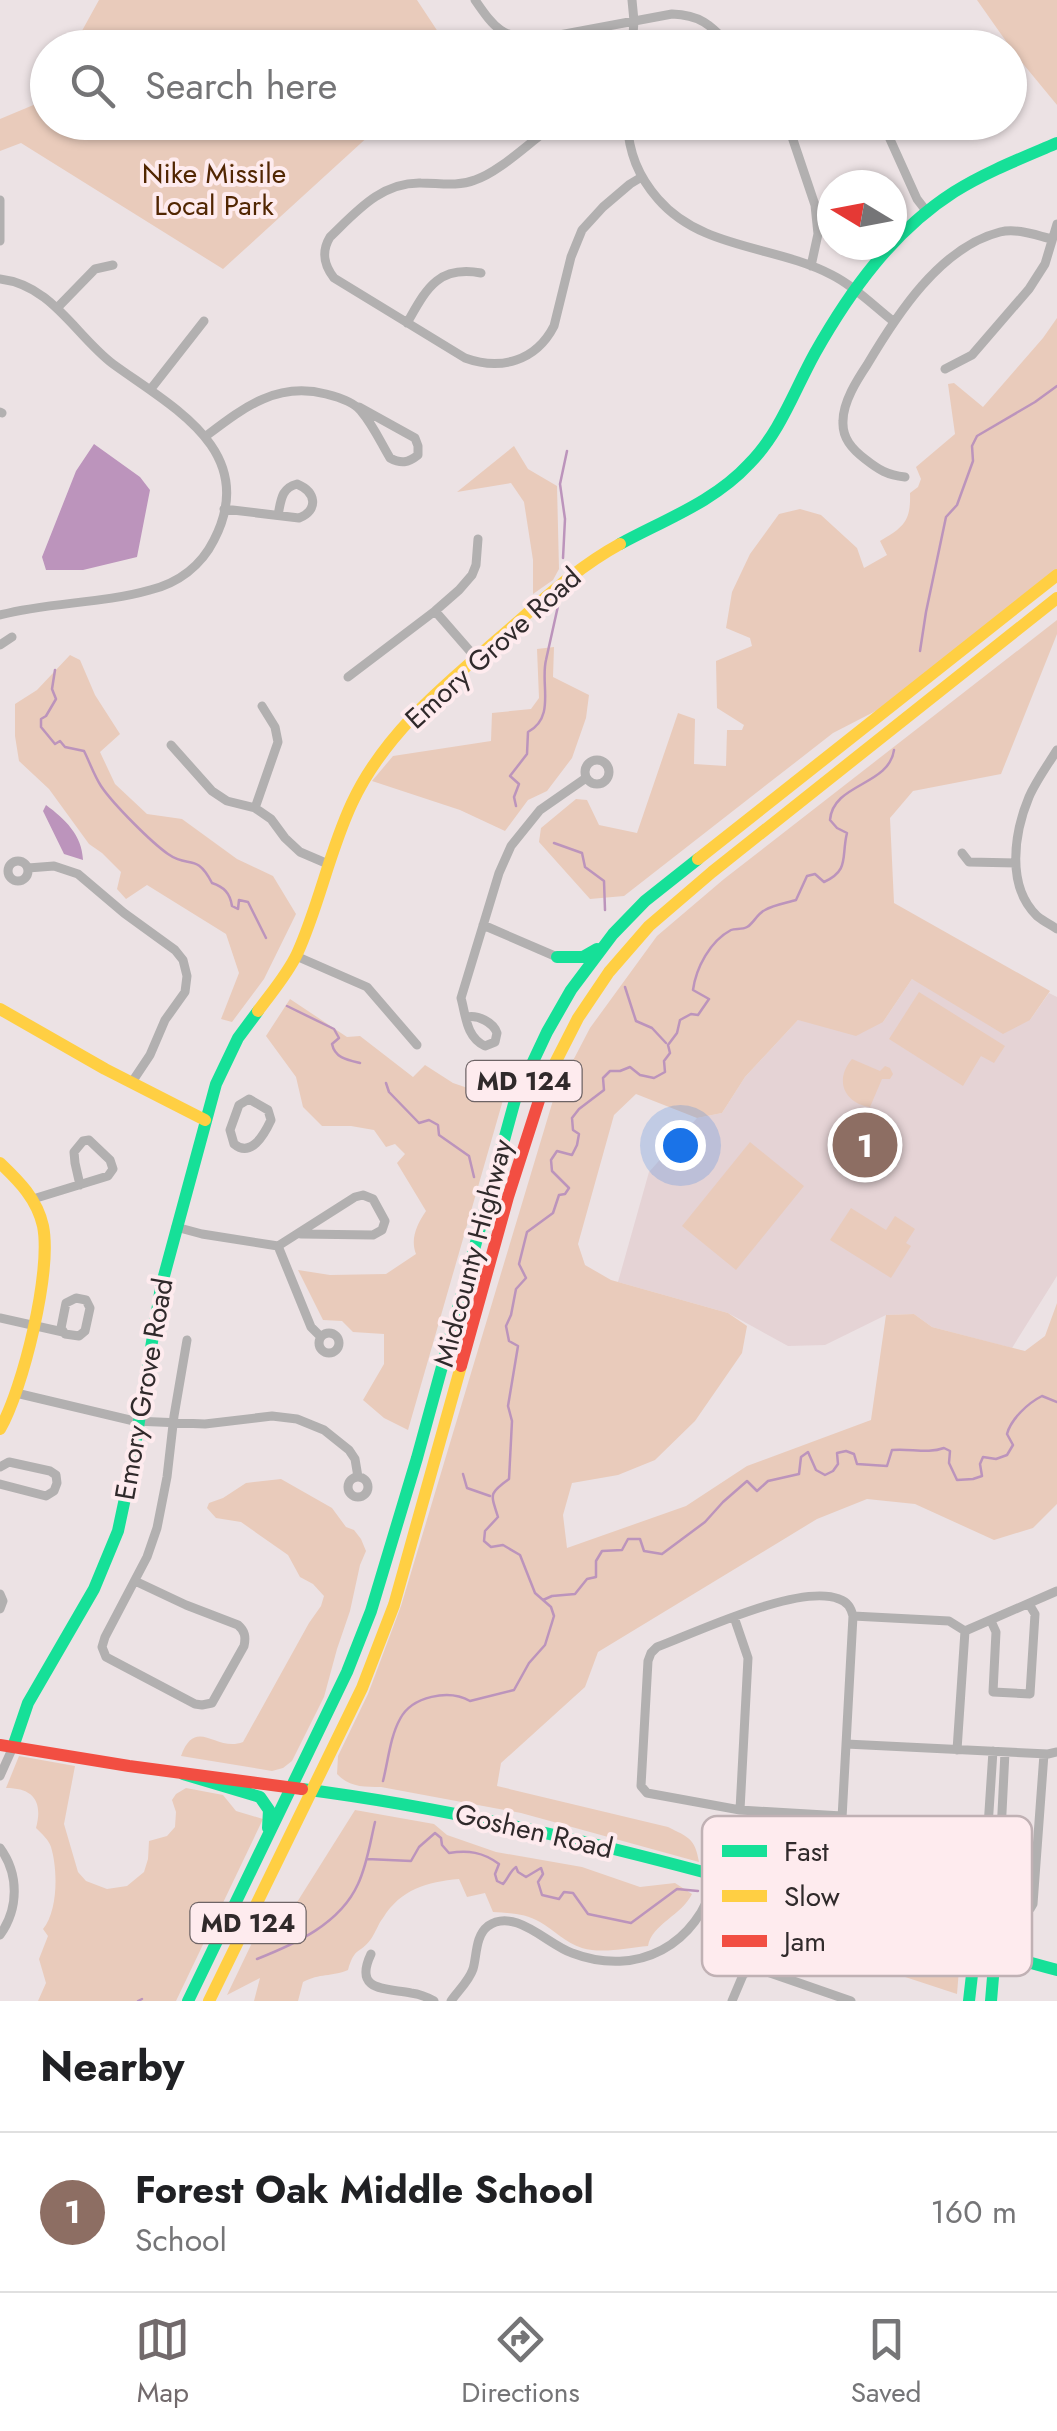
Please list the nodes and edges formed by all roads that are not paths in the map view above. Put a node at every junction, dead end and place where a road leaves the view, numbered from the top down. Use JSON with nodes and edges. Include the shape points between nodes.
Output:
{"nodes":[{"id":1,"x":475,"y":0,"type":"edge"},
{"id":2,"x":632,"y":0,"type":"edge"},
{"id":3,"x":634,"y":21,"type":"junction"},
{"id":4,"x":499,"y":30,"type":"edge"},
{"id":5,"x":586,"y":30,"type":"edge"},
{"id":6,"x":633,"y":30,"type":"edge"},
{"id":7,"x":714,"y":30,"type":"edge"},
{"id":8,"x":535,"y":140,"type":"edge"},
{"id":9,"x":629,"y":140,"type":"edge"},
{"id":10,"x":792,"y":140,"type":"edge"},
{"id":11,"x":890,"y":140,"type":"edge"},
{"id":12,"x":1057,"y":144,"type":"edge"},
{"id":13,"x":640,"y":178,"type":"junction"},
{"id":14,"x":0,"y":200,"type":"edge"},
{"id":15,"x":927,"y":212,"type":"junction"},
{"id":16,"x":1057,"y":224,"type":"edge"},
{"id":17,"x":1052,"y":239,"type":"junction"},
{"id":18,"x":0,"y":241,"type":"edge"},
{"id":19,"x":113,"y":265,"type":"dead end"},
{"id":20,"x":810,"y":266,"type":"junction"},
{"id":21,"x":481,"y":273,"type":"dead end"},
{"id":22,"x":0,"y":280,"type":"edge"},
{"id":23,"x":853,"y":290,"type":"junction"},
{"id":24,"x":58,"y":307,"type":"junction"},
{"id":25,"x":204,"y":320,"type":"dead end"},
{"id":26,"x":893,"y":320,"type":"junction"},
{"id":27,"x":407,"y":323,"type":"junction"},
{"id":28,"x":945,"y":368,"type":"dead end"},
{"id":29,"x":150,"y":390,"type":"junction"},
{"id":30,"x":358,"y":407,"type":"junction"},
{"id":31,"x":206,"y":436,"type":"junction"},
{"id":32,"x":905,"y":477,"type":"dead end"},
{"id":33,"x":224,"y":509,"type":"junction"},
{"id":34,"x":278,"y":515,"type":"junction"},
{"id":35,"x":478,"y":540,"type":"dead end"},
{"id":36,"x":1057,"y":575,"type":"edge"},
{"id":37,"x":1057,"y":598,"type":"edge"},
{"id":38,"x":435,"y":611,"type":"junction"},
{"id":39,"x":0,"y":614,"type":"edge"},
{"id":40,"x":12,"y":636,"type":"dead end"},
{"id":41,"x":0,"y":645,"type":"edge"},
{"id":42,"x":476,"y":658,"type":"junction"},
{"id":43,"x":348,"y":677,"type":"dead end"},
{"id":44,"x":262,"y":706,"type":"dead end"},
{"id":45,"x":171,"y":745,"type":"dead end"},
{"id":46,"x":1057,"y":750,"type":"edge"},
{"id":47,"x":586,"y":778,"type":"dead end"},
{"id":48,"x":255,"y":808,"type":"junction"},
{"id":49,"x":962,"y":853,"type":"dead end"},
{"id":50,"x":1016,"y":863,"type":"junction"},
{"id":51,"x":328,"y":864,"type":"junction"},
{"id":52,"x":28,"y":868,"type":"dead end"},
{"id":53,"x":483,"y":925,"type":"junction"},
{"id":54,"x":1057,"y":929,"type":"edge"},
{"id":55,"x":602,"y":947,"type":"junction"},
{"id":56,"x":296,"y":956,"type":"junction"},
{"id":57,"x":563,"y":967,"type":"junction"},
{"id":58,"x":571,"y":990,"type":"junction"},
{"id":59,"x":0,"y":1009,"type":"edge"},
{"id":60,"x":467,"y":1017,"type":"dead end"},
{"id":61,"x":417,"y":1045,"type":"dead end"},
{"id":62,"x":132,"y":1082,"type":"junction"},
{"id":63,"x":206,"y":1120,"type":"junction"},
{"id":64,"x":231,"y":1128,"type":"junction"},
{"id":65,"x":0,"y":1163,"type":"edge"},
{"id":66,"x":80,"y":1184,"type":"junction"},
{"id":67,"x":33,"y":1199,"type":"junction"},
{"id":68,"x":176,"y":1227,"type":"junction"},
{"id":69,"x":301,"y":1234,"type":"junction"},
{"id":70,"x":278,"y":1246,"type":"junction"},
{"id":71,"x":0,"y":1318,"type":"edge"},
{"id":72,"x":32,"y":1326,"type":"junction"},
{"id":73,"x":63,"y":1332,"type":"junction"},
{"id":74,"x":320,"y":1337,"type":"dead end"},
{"id":75,"x":187,"y":1340,"type":"dead end"},
{"id":76,"x":16,"y":1394,"type":"junction"},
{"id":77,"x":139,"y":1422,"type":"junction"},
{"id":78,"x":173,"y":1424,"type":"junction"},
{"id":79,"x":0,"y":1430,"type":"edge"},
{"id":80,"x":0,"y":1467,"type":"edge"},
{"id":81,"x":358,"y":1477,"type":"dead end"},
{"id":82,"x":0,"y":1484,"type":"edge"},
{"id":83,"x":135,"y":1581,"type":"junction"},
{"id":84,"x":1057,"y":1590,"type":"edge"},
{"id":85,"x":0,"y":1594,"type":"edge"},
{"id":86,"x":1029,"y":1604,"type":"junction"},
{"id":87,"x":0,"y":1609,"type":"edge"},
{"id":88,"x":854,"y":1616,"type":"junction"},
{"id":89,"x":734,"y":1617,"type":"junction"},
{"id":90,"x":991,"y":1621,"type":"junction"},
{"id":91,"x":964,"y":1631,"type":"junction"},
{"id":92,"x":846,"y":1744,"type":"junction"},
{"id":93,"x":7,"y":1746,"type":"edge"},
{"id":94,"x":958,"y":1750,"type":"junction"},
{"id":95,"x":999,"y":1751,"type":"junction"},
{"id":96,"x":1057,"y":1752,"type":"edge"},
{"id":97,"x":1044,"y":1754,"type":"junction"},
{"id":98,"x":183,"y":1774,"type":"junction"},
{"id":99,"x":0,"y":1776,"type":"edge"},
{"id":100,"x":291,"y":1786,"type":"junction"},
{"id":101,"x":313,"y":1789,"type":"junction"},
{"id":102,"x":740,"y":1810,"type":"junction"},
{"id":103,"x":842,"y":1816,"type":"joint"},
{"id":104,"x":992,"y":1816,"type":"edge"},
{"id":105,"x":998,"y":1816,"type":"edge"},
{"id":106,"x":268,"y":1836,"type":"junction"},
{"id":107,"x":0,"y":1848,"type":"edge"},
{"id":108,"x":702,"y":1874,"type":"edge"},
{"id":109,"x":1032,"y":1904,"type":"edge"},
{"id":110,"x":702,"y":1911,"type":"edge"},
{"id":111,"x":0,"y":1935,"type":"edge"},
{"id":112,"x":371,"y":1954,"type":"dead end"},
{"id":113,"x":1032,"y":1963,"type":"edge"},
{"id":114,"x":1057,"y":1970,"type":"edge"},
{"id":115,"x":743,"y":1976,"type":"edge"},
{"id":116,"x":779,"y":1976,"type":"edge"},
{"id":117,"x":971,"y":1976,"type":"edge"},
{"id":118,"x":993,"y":1976,"type":"edge"},
{"id":119,"x":188,"y":2001,"type":"edge"},
{"id":120,"x":209,"y":2001,"type":"edge"},
{"id":121,"x":434,"y":2001,"type":"edge"},
{"id":122,"x":451,"y":2001,"type":"edge"},
{"id":123,"x":732,"y":2001,"type":"edge"},
{"id":124,"x":851,"y":2001,"type":"edge"},
{"id":125,"x":968,"y":2001,"type":"edge"},
{"id":126,"x":991,"y":2001,"type":"edge"}],
"edges":[{"from":1,"to":4,"type":"street"},
{"from":2,"to":3,"type":"street"},
{"from":3,"to":5,"type":"street"},
{"from":3,"to":6,"type":"street"},
{"from":3,"to":7,"type":"street","via":[[688,14]]},
{"from":8,"to":27,"type":"street","via":[[475,181],[393,186],[330,237],[324,258],[334,278]]},
{"from":9,"to":13,"type":"street"},
{"from":10,"to":20,"type":"street","via":[[815,205],[818,234]]},
{"from":11,"to":15,"type":"street"},
{"from":12,"to":15,"type":"street","name":"Emory Grove Road","via":[[991,171]]},
{"from":13,"to":20,"type":"street","via":[[694,229]]},
{"from":13,"to":27,"type":"street","via":[[582,230],[554,326],[536,350],[513,363],[480,363]]},
{"from":14,"to":18,"type":"street"},
{"from":15,"to":23,"type":"street","name":"Emory Grove Road"},
{"from":16,"to":17,"type":"street"},
{"from":17,"to":26,"type":"street","via":[[1014,231],[976,242],[946,263]]},
{"from":17,"to":28,"type":"street","via":[[1029,288],[972,355]]},
{"from":19,"to":24,"type":"street","via":[[95,270]]},
{"from":20,"to":23,"type":"street"},
{"from":21,"to":27,"type":"street","via":[[462,270],[434,282]]},
{"from":22,"to":24,"type":"street","via":[[31,288]]},
{"from":23,"to":26,"type":"street"},
{"from":23,"to":42,"type":"street","name":"Emory Grove Road","via":[[778,426],[749,465],[706,500],[589,563]]},
{"from":24,"to":29,"type":"street","via":[[94,350]]},
{"from":25,"to":29,"type":"street"},
{"from":26,"to":32,"type":"street","via":[[842,425],[858,454],[886,475]]},
{"from":29,"to":31,"type":"street"},
{"from":30,"to":30,"type":"street","via":[[390,458],[406,462],[418,455],[415,438]]},
{"from":30,"to":31,"type":"street","via":[[307,390],[268,395]]},
{"from":31,"to":33,"type":"street","via":[[223,472]]},
{"from":33,"to":34,"type":"street"},
{"from":33,"to":39,"type":"street","via":[[208,552],[173,582]]},
{"from":34,"to":34,"type":"street","via":[[307,515],[311,493],[290,486]]},
{"from":35,"to":38,"type":"street","via":[[472,575]]},
{"from":36,"to":55,"type":"street","name":"Midcounty Highway","number":"MD 124","via":[[657,892]]},
{"from":37,"to":101,"type":"street","name":"Midcounty Highway","number":"MD 124","via":[[650,926],[578,1018],[543,1088],[508,1196],[394,1604]]},
{"from":38,"to":42,"type":"street"},
{"from":38,"to":43,"type":"street"},
{"from":40,"to":41,"type":"street"},
{"from":42,"to":51,"type":"street","name":"Emory Grove Road","via":[[376,760]]},
{"from":44,"to":48,"type":"street","via":[[278,742]]},
{"from":45,"to":48,"type":"street","via":[[212,792]]},
{"from":46,"to":50,"type":"street","via":[[1030,795]]},
{"from":47,"to":53,"type":"street","via":[[521,832]]},
{"from":48,"to":51,"type":"street","via":[[300,852]]},
{"from":49,"to":50,"type":"street","via":[[968,862]]},
{"from":50,"to":54,"type":"street","via":[[1026,901]]},
{"from":51,"to":56,"type":"street","name":"Emory Grove Road"},
{"from":52,"to":62,"type":"street","via":[[54,866],[78,874],[185,964],[185,992]]},
{"from":53,"to":57,"type":"street"},
{"from":53,"to":60,"type":"street","via":[[461,994]]},
{"from":55,"to":57,"type":"street"},
{"from":55,"to":58,"type":"street","name":"Midcounty Highway","number":"MD 124"},
{"from":56,"to":61,"type":"street","via":[[367,987]]},
{"from":56,"to":63,"type":"street","name":"Emory Grove Road","via":[[231,1049]]},
{"from":57,"to":58,"type":"street"},
{"from":58,"to":100,"type":"street","name":"Midcounty Highway","number":"MD 124","via":[[515,1100],[371,1611]]},
{"from":59,"to":62,"type":"street"},
{"from":62,"to":63,"type":"street"},
{"from":63,"to":64,"type":"street"},
{"from":63,"to":68,"type":"street","name":"Emory Grove Road"},
{"from":64,"to":64,"type":"street","via":[[235,1147],[248,1150],[271,1115],[244,1100]]},
{"from":65,"to":67,"type":"street"},
{"from":66,"to":66,"type":"street","via":[[113,1169],[89,1140],[74,1154]]},
{"from":66,"to":67,"type":"street"},
{"from":67,"to":72,"type":"street","via":[[47,1254]]},
{"from":68,"to":70,"type":"street"},
{"from":68,"to":77,"type":"street","name":"Emory Grove Road"},
{"from":69,"to":69,"type":"street","via":[[358,1196],[372,1199],[384,1218],[374,1235]]},
{"from":69,"to":70,"type":"street"},
{"from":70,"to":74,"type":"street"},
{"from":71,"to":72,"type":"street"},
{"from":72,"to":73,"type":"street"},
{"from":72,"to":76,"type":"street"},
{"from":73,"to":73,"type":"street","via":[[84,1333],[87,1301],[67,1302]]},
{"from":75,"to":78,"type":"street","name":"Emory Grove Road"},
{"from":76,"to":77,"type":"street"},
{"from":76,"to":79,"type":"street"},
{"from":77,"to":78,"type":"street"},
{"from":77,"to":93,"type":"street","name":"Emory Grove Road","via":[[114,1542]]},
{"from":78,"to":81,"type":"street","via":[[297,1419],[349,1450]]},
{"from":78,"to":83,"type":"street","name":"Emory Grove Road","via":[[162,1510]]},
{"from":80,"to":82,"type":"street","via":[[9,1462],[50,1471],[57,1484],[46,1496]]},
{"from":83,"to":83,"type":"street","name":"Emory Grove Road","via":[[103,1652],[195,1704],[214,1700],[244,1646],[244,1633]]},
{"from":84,"to":86,"type":"street"},
{"from":85,"to":87,"type":"street"},
{"from":86,"to":90,"type":"street"},
{"from":86,"to":90,"type":"street","via":[[1030,1694],[993,1692]]},
{"from":88,"to":89,"type":"street","via":[[843,1600],[815,1597]]},
{"from":88,"to":91,"type":"street","via":[[949,1621]]},
{"from":88,"to":92,"type":"street"},
{"from":89,"to":102,"type":"street","via":[[748,1658]]},
{"from":89,"to":102,"type":"street","via":[[651,1653],[641,1786],[651,1795]]},
{"from":90,"to":91,"type":"street"},
{"from":91,"to":94,"type":"street"},
{"from":92,"to":94,"type":"street"},
{"from":92,"to":103,"type":"street"},
{"from":93,"to":98,"type":"street","name":"Goshen Road"},
{"from":93,"to":99,"type":"street","name":"Emory Grove Road"},
{"from":94,"to":95,"type":"street"},
{"from":95,"to":97,"type":"street"},
{"from":95,"to":104,"type":"street"},
{"from":95,"to":105,"type":"street"},
{"from":96,"to":97,"type":"street"},
{"from":97,"to":109,"type":"street"},
{"from":98,"to":100,"type":"street","name":"Goshen Road"},
{"from":98,"to":106,"type":"street","via":[[260,1797],[269,1810]]},
{"from":100,"to":101,"type":"street","name":"Goshen Road"},
{"from":100,"to":106,"type":"street","name":"Midcounty Highway","number":"MD 124"},
{"from":101,"to":108,"type":"street","name":"Goshen Road","via":[[529,1828]]},
{"from":101,"to":120,"type":"street","name":"Midcounty Highway","number":"MD 124"},
{"from":102,"to":103,"type":"street"},
{"from":106,"to":119,"type":"street","name":"Midcounty Highway","number":"MD 124"},
{"from":107,"to":111,"type":"street","via":[[14,1889]]},
{"from":110,"to":122,"type":"street","via":[[676,1942],[631,1960],[570,1953],[527,1926],[492,1924],[482,1932],[470,1976]]},
{"from":112,"to":121,"type":"street","via":[[366,1976],[373,1986]]},
{"from":113,"to":114,"type":"street","name":"Goshen Road"},
{"from":115,"to":123,"type":"street"},
{"from":116,"to":124,"type":"street"},
{"from":117,"to":125,"type":"street"},
{"from":118,"to":126,"type":"street"}]}
